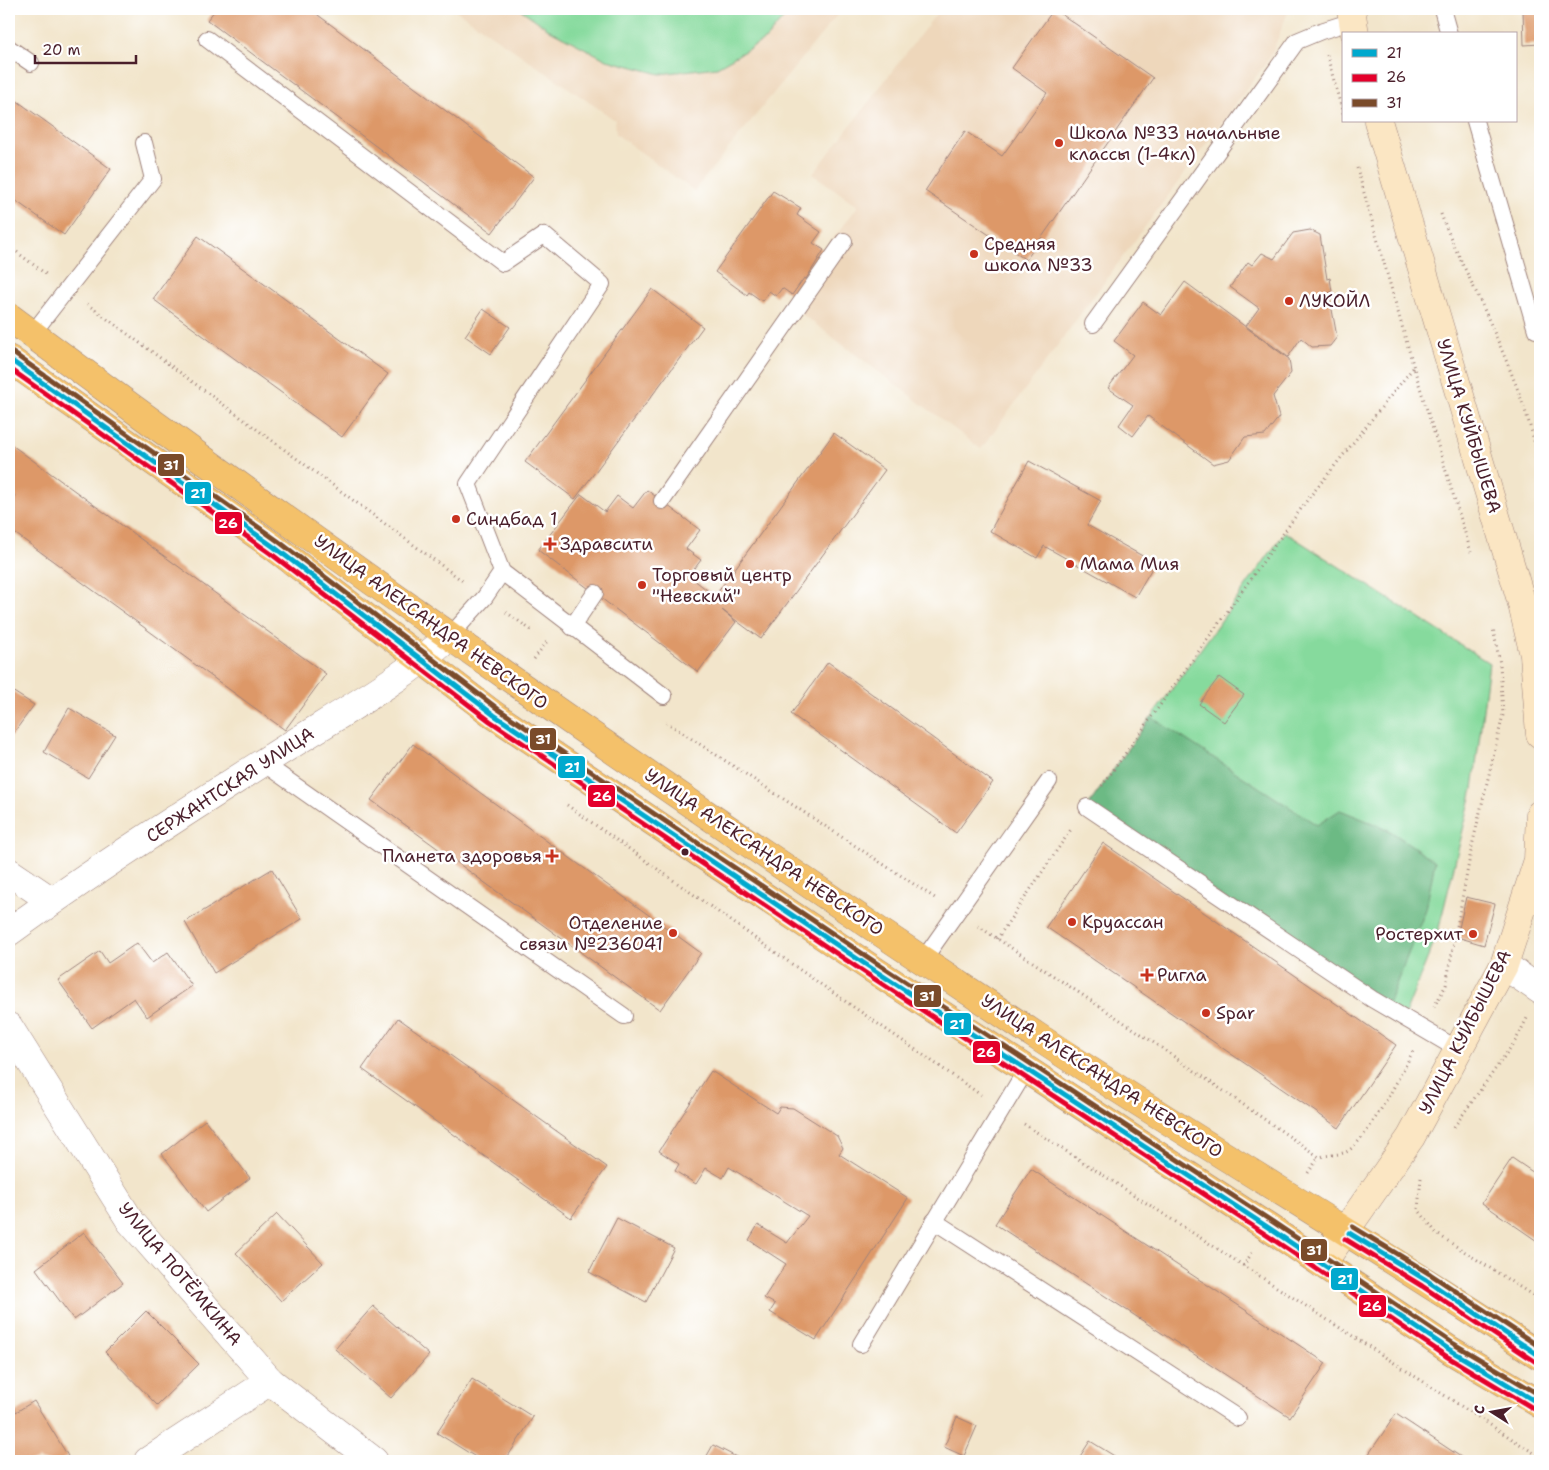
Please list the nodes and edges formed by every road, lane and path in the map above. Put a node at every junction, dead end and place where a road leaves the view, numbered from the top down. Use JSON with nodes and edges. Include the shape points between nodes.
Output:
{"nodes":[{"id":1,"x":1442,"y":9,"type":"edge"},
{"id":2,"x":1353,"y":21,"type":"edge"},
{"id":3,"x":1321,"y":31,"type":"junction"},
{"id":4,"x":1448,"y":32,"type":"edge"},
{"id":5,"x":207,"y":39,"type":"dead end"},
{"id":6,"x":9,"y":48,"type":"edge"},
{"id":7,"x":31,"y":63,"type":"dead end"},
{"id":8,"x":1342,"y":110,"type":"edge"},
{"id":9,"x":1378,"y":122,"type":"edge"},
{"id":10,"x":1475,"y":122,"type":"edge"},
{"id":11,"x":144,"y":143,"type":"dead end"},
{"id":12,"x":1355,"y":160,"type":"dead end"},
{"id":13,"x":1440,"y":210,"type":"dead end"},
{"id":14,"x":844,"y":241,"type":"dead end"},
{"id":15,"x":9,"y":246,"type":"edge"},
{"id":16,"x":66,"y":289,"type":"junction"},
{"id":17,"x":9,"y":317,"type":"edge"},
{"id":18,"x":1093,"y":324,"type":"dead end"},
{"id":19,"x":1536,"y":330,"type":"dead end"},
{"id":20,"x":32,"y":334,"type":"junction"},
{"id":21,"x":9,"y":359,"type":"edge"},
{"id":22,"x":1414,"y":368,"type":"junction"},
{"id":23,"x":1540,"y":469,"type":"edge"},
{"id":24,"x":662,"y":501,"type":"dead end"},
{"id":25,"x":1472,"y":553,"type":"dead end"},
{"id":26,"x":502,"y":572,"type":"junction"},
{"id":27,"x":595,"y":594,"type":"dead end"},
{"id":28,"x":484,"y":597,"type":"junction"},
{"id":29,"x":572,"y":627,"type":"junction"},
{"id":30,"x":1493,"y":627,"type":"dead end"},
{"id":31,"x":539,"y":635,"type":"dead end"},
{"id":32,"x":450,"y":636,"type":"junction"},
{"id":33,"x":546,"y":641,"type":"dead end"},
{"id":34,"x":554,"y":646,"type":"dead end"},
{"id":35,"x":1537,"y":655,"type":"edge"},
{"id":36,"x":424,"y":660,"type":"junction"},
{"id":37,"x":664,"y":696,"type":"dead end"},
{"id":38,"x":658,"y":718,"type":"dead end"},
{"id":39,"x":1540,"y":734,"type":"edge"},
{"id":40,"x":263,"y":763,"type":"junction"},
{"id":41,"x":1049,"y":782,"type":"dead end"},
{"id":42,"x":1086,"y":807,"type":"junction"},
{"id":43,"x":1540,"y":814,"type":"edge"},
{"id":44,"x":9,"y":872,"type":"edge"},
{"id":45,"x":52,"y":901,"type":"junction"},
{"id":46,"x":957,"y":913,"type":"junction"},
{"id":47,"x":9,"y":932,"type":"edge"},
{"id":48,"x":997,"y":939,"type":"junction"},
{"id":49,"x":923,"y":960,"type":"junction"},
{"id":50,"x":1504,"y":965,"type":"junction"},
{"id":51,"x":1540,"y":990,"type":"edge"},
{"id":52,"x":624,"y":1016,"type":"dead end"},
{"id":53,"x":1528,"y":1016,"type":"dead end"},
{"id":54,"x":9,"y":1027,"type":"edge"},
{"id":55,"x":1424,"y":1028,"type":"junction"},
{"id":56,"x":1459,"y":1050,"type":"junction"},
{"id":57,"x":1026,"y":1070,"type":"junction"},
{"id":58,"x":1454,"y":1128,"type":"dead end"},
{"id":59,"x":1426,"y":1170,"type":"dead end"},
{"id":60,"x":934,"y":1221,"type":"junction"},
{"id":61,"x":1346,"y":1231,"type":"junction"},
{"id":62,"x":1322,"y":1264,"type":"junction"},
{"id":63,"x":1540,"y":1300,"type":"edge"},
{"id":64,"x":861,"y":1344,"type":"dead end"},
{"id":65,"x":1540,"y":1356,"type":"edge"},
{"id":66,"x":270,"y":1381,"type":"junction"},
{"id":67,"x":1540,"y":1404,"type":"edge"},
{"id":68,"x":1238,"y":1418,"type":"dead end"},
{"id":69,"x":148,"y":1461,"type":"edge"},
{"id":70,"x":374,"y":1461,"type":"edge"}],
"edges":[{"from":1,"to":4,"type":"lane"},
{"from":2,"to":3,"type":"lane"},
{"from":3,"to":8,"type":"path"},
{"from":3,"to":18,"type":"lane","via":[[1297,41]]},
{"from":5,"to":26,"type":"lane","via":[[502,263],[544,235],[602,284],[468,484]]},
{"from":6,"to":7,"type":"lane"},
{"from":9,"to":35,"type":"main road","name":"УЛИЦА КУЙБЫШЕВА"},
{"from":10,"to":19,"type":"lane"},
{"from":11,"to":16,"type":"lane","via":[[153,179]]},
{"from":12,"to":22,"type":"path"},
{"from":13,"to":23,"type":"path","via":[[1512,378],[1537,450]]},
{"from":14,"to":24,"type":"lane"},
{"from":15,"to":16,"type":"path"},
{"from":16,"to":20,"type":"lane"},
{"from":16,"to":28,"type":"path"},
{"from":17,"to":20,"type":"main road","name":"УЛИЦА АЛЕКСАНДРА НЕВСКОГО"},
{"from":20,"to":32,"type":"main road","name":"УЛИЦА АЛЕКСАНДРА НЕВСКОГО"},
{"from":21,"to":36,"type":"main road","name":"УЛИЦА АЛЕКСАНДРА НЕВСКОГО","via":[[274,547]]},
{"from":22,"to":25,"type":"path"},
{"from":22,"to":42,"type":"path","via":[[1308,499]]},
{"from":26,"to":28,"type":"lane"},
{"from":26,"to":29,"type":"lane"},
{"from":27,"to":29,"type":"lane"},
{"from":28,"to":31,"type":"path"},
{"from":28,"to":32,"type":"lane"},
{"from":29,"to":37,"type":"lane"},
{"from":30,"to":55,"type":"path","via":[[1500,664],[1503,715],[1472,846],[1446,985]]},
{"from":32,"to":36,"type":"street","name":"СЕРЖАНТСКАЯ УЛИЦА"},
{"from":32,"to":49,"type":"main road","name":"УЛИЦА АЛЕКСАНДРА НЕВСКОГО","via":[[524,690]]},
{"from":33,"to":34,"type":"path"},
{"from":35,"to":39,"type":"main road","name":"УЛИЦА КУЙБЫШЕВА"},
{"from":36,"to":40,"type":"street","name":"СЕРЖАНТСКАЯ УЛИЦА"},
{"from":36,"to":57,"type":"main road","name":"УЛИЦА АЛЕКСАНДРА НЕВСКОГО","via":[[494,715]]},
{"from":38,"to":46,"type":"path"},
{"from":40,"to":45,"type":"street","name":"СЕРЖАНТСКАЯ УЛИЦА"},
{"from":40,"to":52,"type":"lane"},
{"from":41,"to":46,"type":"lane"},
{"from":42,"to":48,"type":"path"},
{"from":42,"to":55,"type":"lane","via":[[1372,998]]},
{"from":43,"to":50,"type":"main road","name":"УЛИЦА КУЙБЫШЕВА","via":[[1538,860]]},
{"from":44,"to":45,"type":"street"},
{"from":45,"to":47,"type":"street","name":"СЕРЖАНТСКАЯ УЛИЦА"},
{"from":46,"to":48,"type":"path"},
{"from":46,"to":49,"type":"lane"},
{"from":48,"to":55,"type":"path","via":[[1319,1157],[1347,1152],[1360,1139],[1399,1078]]},
{"from":49,"to":61,"type":"main road","name":"УЛИЦА АЛЕКСАНДРА НЕВСКОГО","via":[[1041,1039]]},
{"from":50,"to":51,"type":"street"},
{"from":50,"to":56,"type":"main road","name":"УЛИЦА КУЙБЫШЕВА"},
{"from":53,"to":58,"type":"path","via":[[1516,1040]]},
{"from":54,"to":66,"type":"street","name":"УЛИЦА ПОТЁМКИНА","via":[[131,1222]]},
{"from":55,"to":56,"type":"lane"},
{"from":56,"to":61,"type":"main road","name":"УЛИЦА КУЙБЫШЕВА","via":[[1411,1137]]},
{"from":57,"to":60,"type":"lane"},
{"from":57,"to":62,"type":"main road","name":"УЛИЦА АЛЕКСАНДРА НЕВСКОГО"},
{"from":59,"to":63,"type":"path","via":[[1421,1177],[1418,1209],[1437,1234]]},
{"from":60,"to":64,"type":"lane"},
{"from":60,"to":68,"type":"lane"},
{"from":61,"to":62,"type":"main road","name":"УЛИЦА КУЙБЫШЕВА"},
{"from":61,"to":65,"type":"main road","name":"УЛИЦА АЛЕКСАНДРА НЕВСКОГО"},
{"from":62,"to":67,"type":"main road","name":"УЛИЦА АЛЕКСАНДРА НЕВСКОГО","via":[[1450,1350]]},
{"from":66,"to":69,"type":"street"},
{"from":66,"to":70,"type":"street","name":"УЛИЦА ПОТЁМКИНА"}]}
